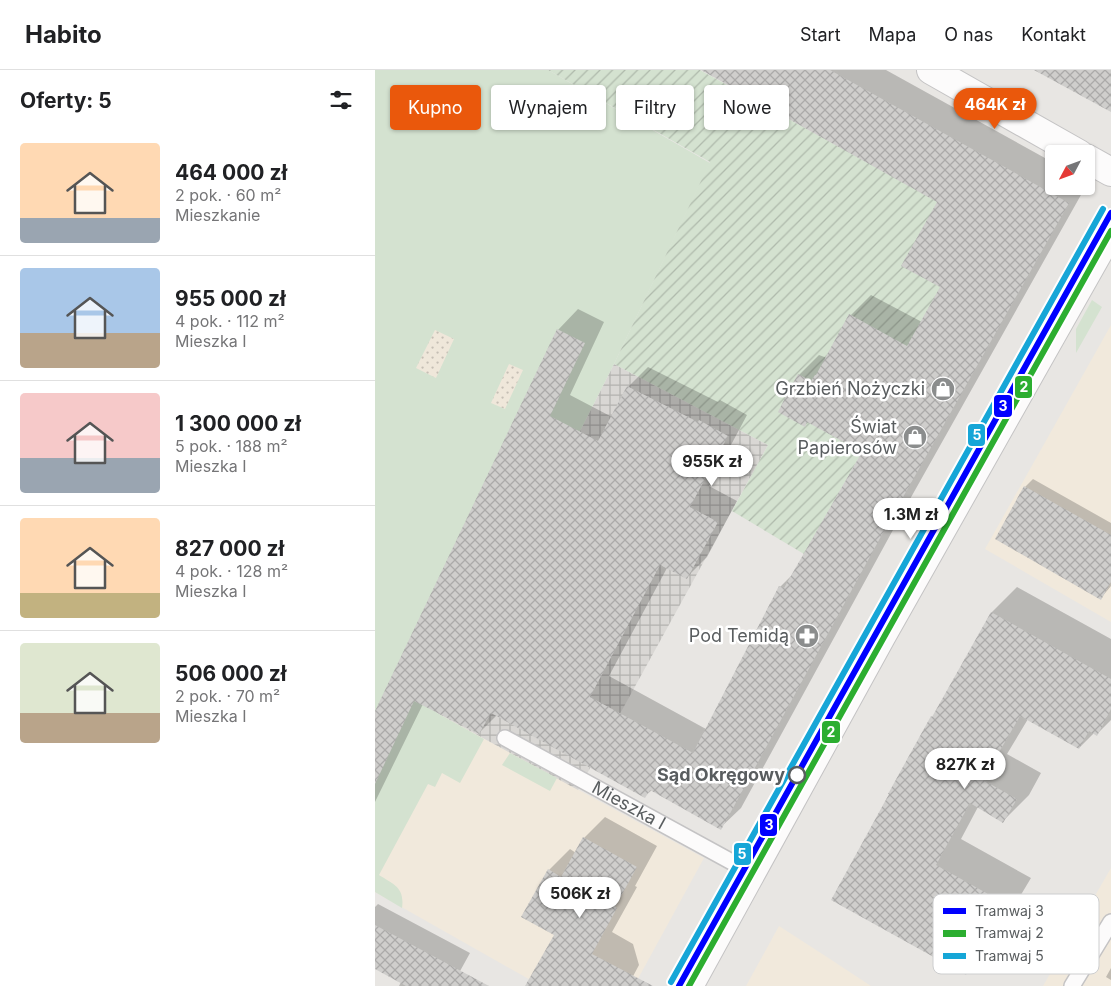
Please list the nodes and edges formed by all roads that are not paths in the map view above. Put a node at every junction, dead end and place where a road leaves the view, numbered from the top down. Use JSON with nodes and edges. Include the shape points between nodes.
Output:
{"nodes":[{"id":1,"x":931,"y":70,"type":"edge"},
{"id":2,"x":1063,"y":145,"type":"edge"},
{"id":3,"x":1095,"y":163,"type":"edge"},
{"id":4,"x":1111,"y":172,"type":"edge"},
{"id":5,"x":1111,"y":230,"type":"edge"},
{"id":6,"x":505,"y":738,"type":"dead end"},
{"id":7,"x":752,"y":873,"type":"junction"},
{"id":8,"x":1111,"y":922,"type":"edge"},
{"id":9,"x":1099,"y":942,"type":"edge"},
{"id":10,"x":1079,"y":974,"type":"edge"},
{"id":11,"x":689,"y":986,"type":"edge"},
{"id":12,"x":1072,"y":986,"type":"edge"}],
"edges":[{"from":1,"to":2,"type":"street"},
{"from":3,"to":4,"type":"street"},
{"from":5,"to":7,"type":"street"},
{"from":6,"to":7,"type":"lane","name":"Mieszka I"},
{"from":7,"to":11,"type":"street"},
{"from":8,"to":9,"type":"lane"},
{"from":10,"to":12,"type":"lane"}]}
